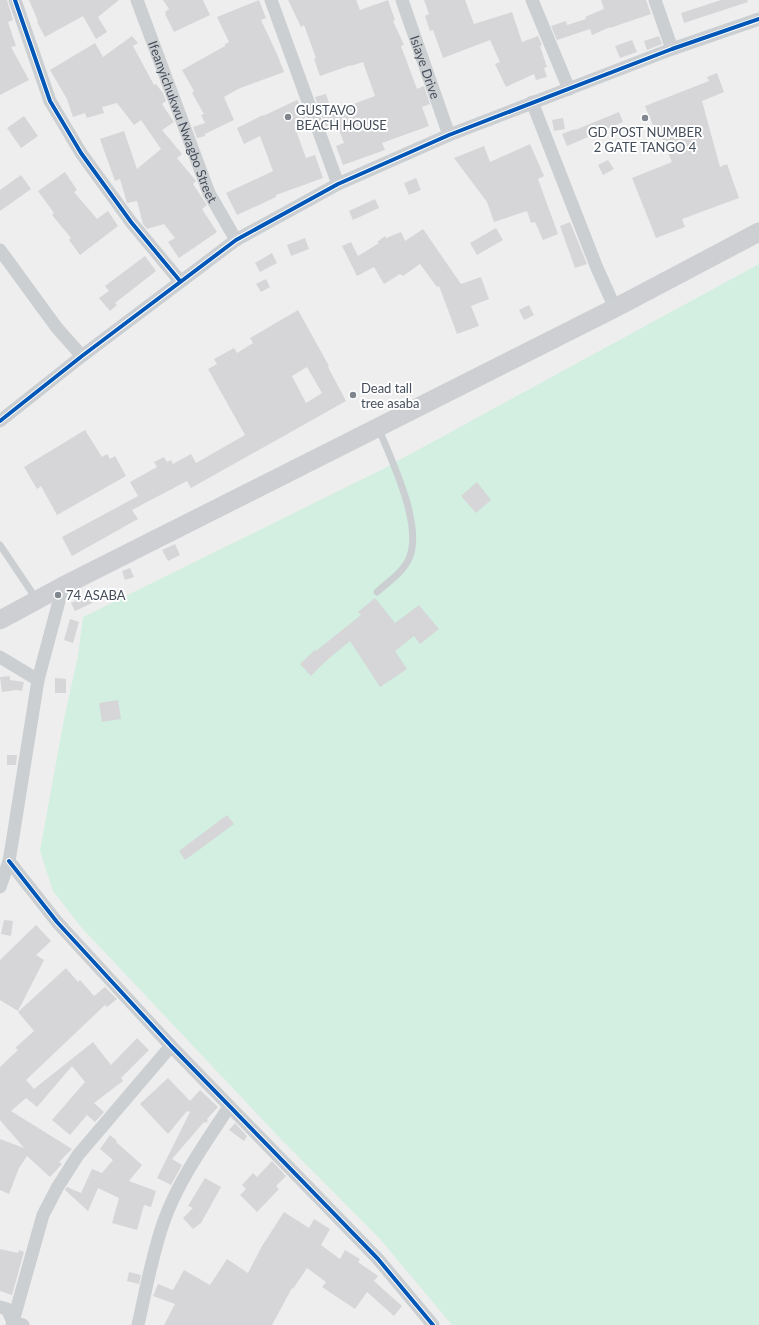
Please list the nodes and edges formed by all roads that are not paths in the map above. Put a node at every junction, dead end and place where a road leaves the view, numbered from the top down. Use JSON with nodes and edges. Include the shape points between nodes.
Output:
{"nodes":[{"id":1,"x":15,"y":0,"type":"edge"},
{"id":2,"x":138,"y":0,"type":"edge"},
{"id":3,"x":271,"y":0,"type":"edge"},
{"id":4,"x":402,"y":0,"type":"edge"},
{"id":5,"x":532,"y":0,"type":"edge"},
{"id":6,"x":655,"y":0,"type":"edge"},
{"id":7,"x":759,"y":19,"type":"edge"},
{"id":8,"x":672,"y":49,"type":"junction"},
{"id":9,"x":569,"y":89,"type":"junction"},
{"id":10,"x":532,"y":102,"type":"junction"},
{"id":11,"x":449,"y":135,"type":"junction"},
{"id":12,"x":338,"y":184,"type":"junction"},
{"id":13,"x":759,"y":232,"type":"edge"},
{"id":14,"x":236,"y":240,"type":"junction"},
{"id":15,"x":0,"y":250,"type":"edge"},
{"id":16,"x":180,"y":281,"type":"junction"},
{"id":17,"x":615,"y":308,"type":"junction"},
{"id":18,"x":82,"y":356,"type":"junction"},
{"id":19,"x":0,"y":421,"type":"edge"},
{"id":20,"x":378,"y":427,"type":"junction"},
{"id":21,"x":0,"y":545,"type":"edge"},
{"id":22,"x":63,"y":586,"type":"junction"},
{"id":23,"x":377,"y":592,"type":"dead end"},
{"id":24,"x":37,"y":600,"type":"junction"},
{"id":25,"x":0,"y":620,"type":"edge"},
{"id":26,"x":0,"y":657,"type":"edge"},
{"id":27,"x":38,"y":680,"type":"junction"},
{"id":28,"x":9,"y":861,"type":"junction"},
{"id":29,"x":0,"y":887,"type":"edge"},
{"id":30,"x":171,"y":1046,"type":"junction"},
{"id":31,"x":229,"y":1107,"type":"junction"},
{"id":32,"x":0,"y":1308,"type":"edge"},
{"id":33,"x":16,"y":1324,"type":"edge"},
{"id":34,"x":138,"y":1325,"type":"edge"},
{"id":35,"x":433,"y":1325,"type":"edge"}],
"edges":[{"from":1,"to":16,"type":"street","via":[[50,101],[81,153],[131,222]]},
{"from":2,"to":14,"type":"street","name":"Ifeanyichukwu Nwagbo Street","via":[[209,193]]},
{"from":3,"to":12,"type":"street"},
{"from":4,"to":11,"type":"street","name":"Isiaye Drive"},
{"from":5,"to":9,"type":"street"},
{"from":6,"to":8,"type":"street"},
{"from":7,"to":8,"type":"street"},
{"from":8,"to":9,"type":"street"},
{"from":9,"to":10,"type":"street"},
{"from":10,"to":11,"type":"street"},
{"from":10,"to":17,"type":"street"},
{"from":11,"to":12,"type":"street"},
{"from":12,"to":14,"type":"street"},
{"from":13,"to":17,"type":"main road"},
{"from":14,"to":16,"type":"street"},
{"from":15,"to":18,"type":"street","via":[[57,328]]},
{"from":16,"to":18,"type":"street"},
{"from":17,"to":20,"type":"main road"},
{"from":18,"to":19,"type":"street"},
{"from":20,"to":22,"type":"main road"},
{"from":20,"to":23,"type":"lane","via":[[406,498],[412,526],[412,546],[406,563]]},
{"from":21,"to":24,"type":"lane"},
{"from":22,"to":24,"type":"main road"},
{"from":22,"to":27,"type":"street"},
{"from":24,"to":25,"type":"main road"},
{"from":26,"to":27,"type":"street"},
{"from":27,"to":28,"type":"street"},
{"from":28,"to":29,"type":"street"},
{"from":28,"to":30,"type":"street","via":[[57,922]]},
{"from":30,"to":31,"type":"street"},
{"from":30,"to":33,"type":"street","via":[[78,1155],[57,1188],[43,1215]]},
{"from":31,"to":34,"type":"street","via":[[182,1181],[164,1220]]},
{"from":31,"to":35,"type":"street","via":[[378,1259]]},
{"from":32,"to":33,"type":"street","via":[[7,1309]]}]}
